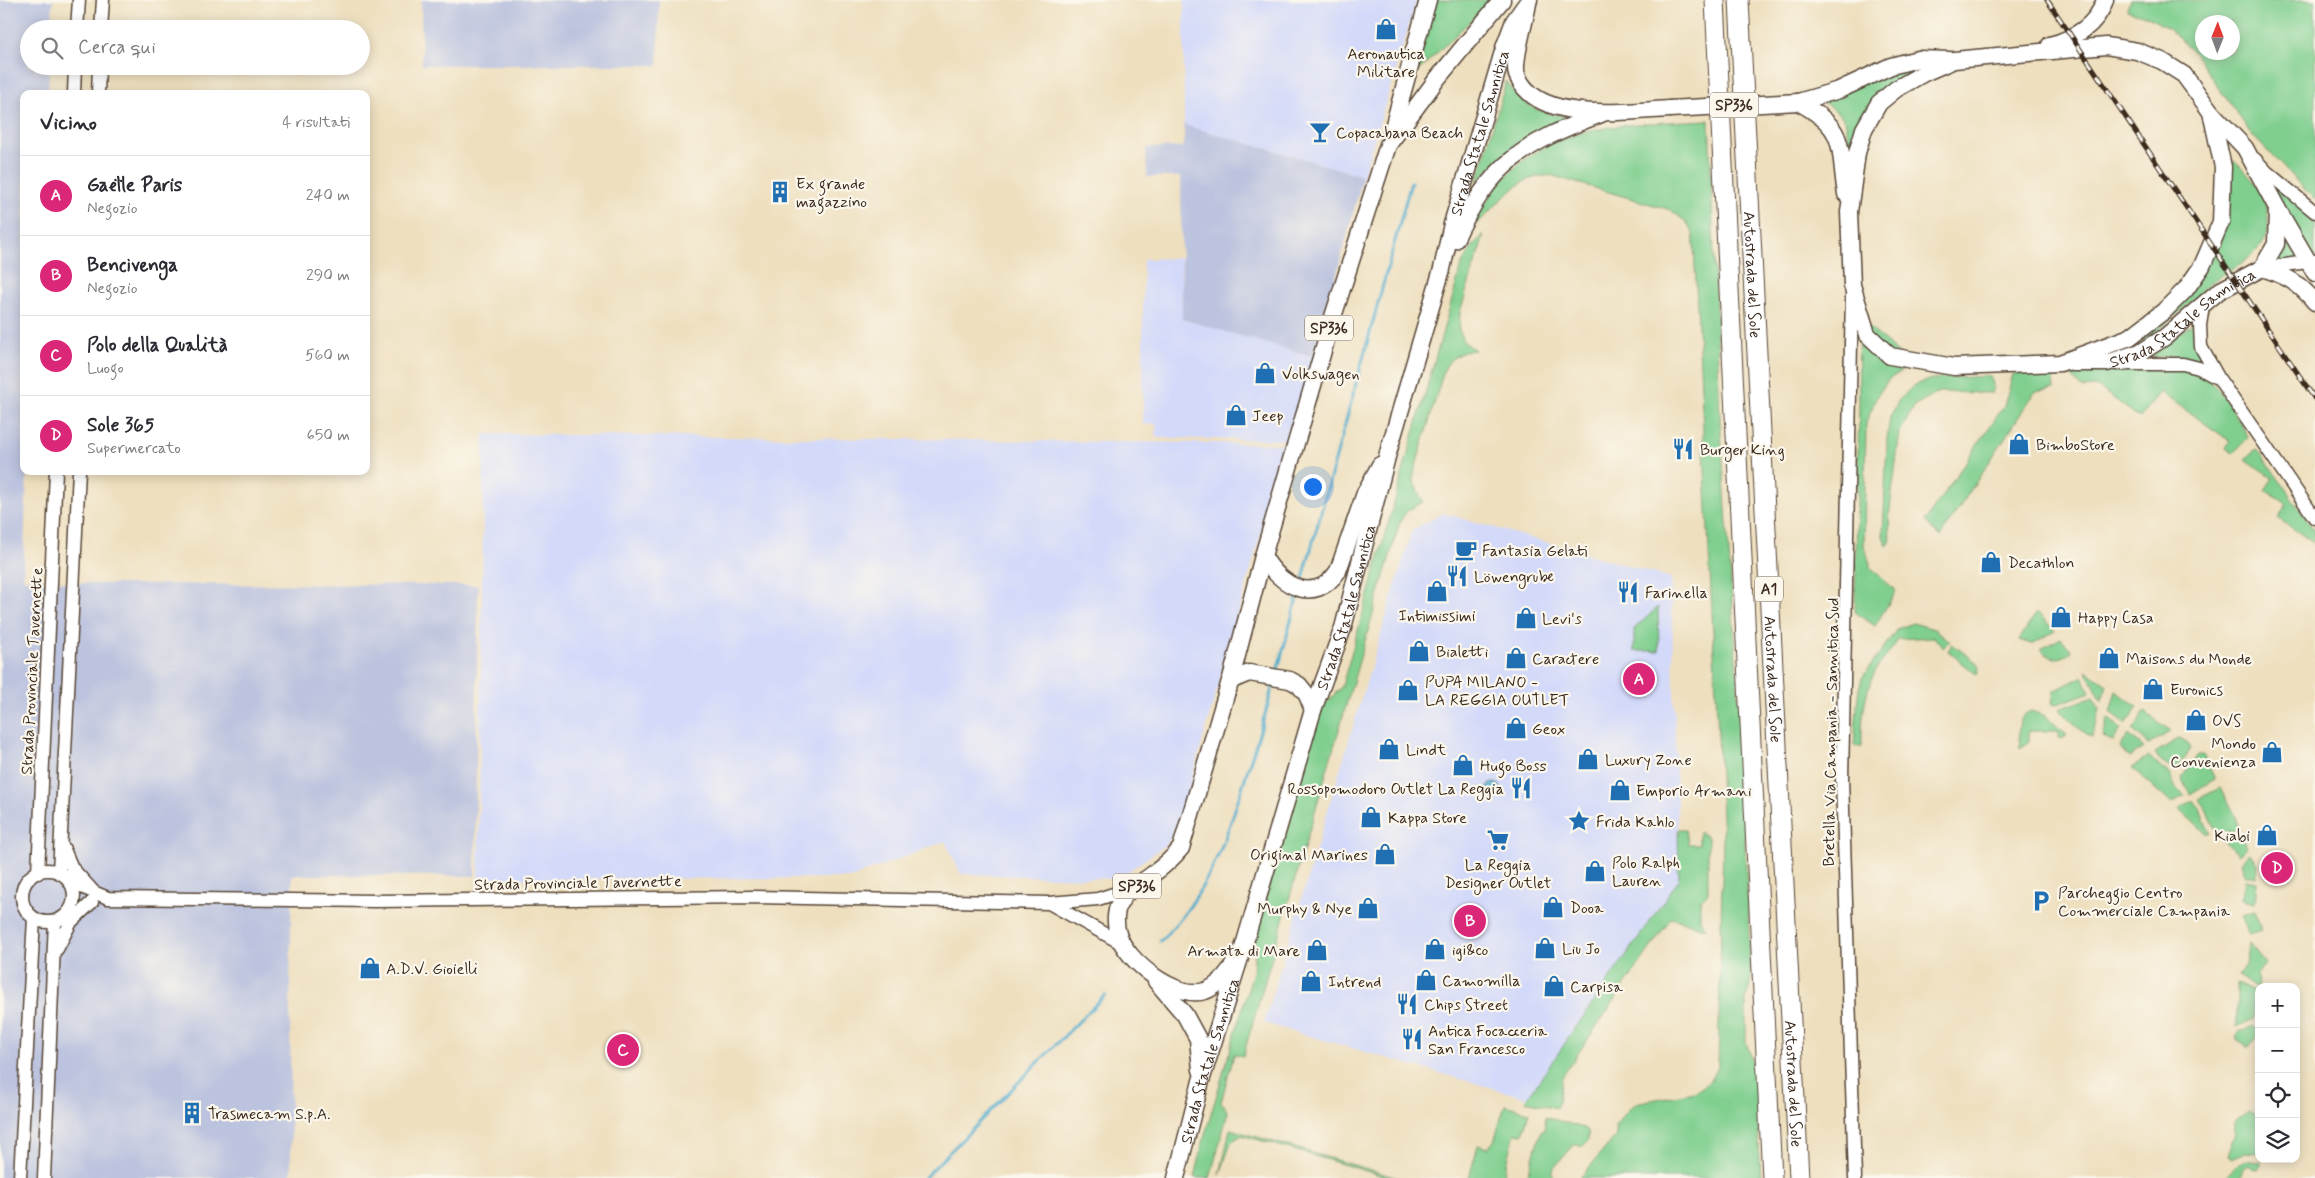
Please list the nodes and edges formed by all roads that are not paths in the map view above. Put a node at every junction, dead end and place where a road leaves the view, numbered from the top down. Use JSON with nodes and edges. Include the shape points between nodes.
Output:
{"nodes":[{"id":1,"x":79,"y":0,"type":"edge"},
{"id":2,"x":103,"y":0,"type":"edge"},
{"id":3,"x":1428,"y":0,"type":"edge"},
{"id":4,"x":1502,"y":0,"type":"edge"},
{"id":5,"x":1529,"y":0,"type":"edge"},
{"id":6,"x":1716,"y":0,"type":"edge"},
{"id":7,"x":1739,"y":0,"type":"edge"},
{"id":8,"x":2105,"y":0,"type":"edge"},
{"id":9,"x":78,"y":20,"type":"edge"},
{"id":10,"x":102,"y":20,"type":"edge"},
{"id":11,"x":2015,"y":54,"type":"junction"},
{"id":12,"x":1954,"y":60,"type":"junction"},
{"id":13,"x":75,"y":75,"type":"edge"},
{"id":14,"x":99,"y":75,"type":"edge"},
{"id":15,"x":74,"y":90,"type":"edge"},
{"id":16,"x":98,"y":90,"type":"edge"},
{"id":17,"x":1798,"y":102,"type":"junction"},
{"id":18,"x":1605,"y":112,"type":"junction"},
{"id":19,"x":2211,"y":112,"type":"junction"},
{"id":20,"x":1388,"y":145,"type":"junction"},
{"id":21,"x":2245,"y":148,"type":"junction"},
{"id":22,"x":2277,"y":208,"type":"junction"},
{"id":23,"x":1849,"y":212,"type":"junction"},
{"id":24,"x":2315,"y":212,"type":"edge"},
{"id":25,"x":2312,"y":265,"type":"edge"},
{"id":26,"x":2262,"y":268,"type":"junction"},
{"id":27,"x":1442,"y":269,"type":"junction"},
{"id":28,"x":1852,"y":285,"type":"junction"},
{"id":29,"x":2315,"y":302,"type":"edge"},
{"id":30,"x":2203,"y":306,"type":"junction"},
{"id":31,"x":2108,"y":363,"type":"junction"},
{"id":32,"x":2060,"y":364,"type":"junction"},
{"id":33,"x":2219,"y":379,"type":"junction"},
{"id":34,"x":1388,"y":453,"type":"junction"},
{"id":35,"x":56,"y":475,"type":"edge"},
{"id":36,"x":79,"y":475,"type":"edge"},
{"id":37,"x":2315,"y":518,"type":"edge"},
{"id":38,"x":1263,"y":556,"type":"junction"},
{"id":39,"x":1229,"y":686,"type":"junction"},
{"id":40,"x":1313,"y":710,"type":"junction"},
{"id":41,"x":61,"y":838,"type":"junction"},
{"id":42,"x":38,"y":873,"type":"junction"},
{"id":43,"x":64,"y":878,"type":"junction"},
{"id":44,"x":1137,"y":886,"type":"junction"},
{"id":45,"x":99,"y":898,"type":"junction"},
{"id":46,"x":1049,"y":903,"type":"junction"},
{"id":47,"x":34,"y":918,"type":"junction"},
{"id":48,"x":60,"y":918,"type":"junction"},
{"id":49,"x":1245,"y":942,"type":"junction"},
{"id":50,"x":1121,"y":943,"type":"junction"},
{"id":51,"x":53,"y":958,"type":"junction"},
{"id":52,"x":1151,"y":976,"type":"junction"},
{"id":53,"x":1201,"y":1081,"type":"junction"},
{"id":54,"x":20,"y":1178,"type":"edge"},
{"id":55,"x":44,"y":1178,"type":"edge"},
{"id":56,"x":1176,"y":1178,"type":"edge"},
{"id":57,"x":1772,"y":1178,"type":"edge"},
{"id":58,"x":1800,"y":1178,"type":"edge"},
{"id":59,"x":1855,"y":1178,"type":"edge"}],
"edges":[{"from":1,"to":9,"type":"street"},
{"from":2,"to":10,"type":"street"},
{"from":3,"to":20,"type":"main road"},
{"from":4,"to":20,"type":"main road","number":"SP336"},
{"from":5,"to":18,"type":"main road","name":"Strada Statale Sannitica","number":"SP336","via":[[1516,60],[1517,74],[1529,93],[1546,103],[1570,109]]},
{"from":5,"to":27,"type":"main road","name":"Strada Statale Sannitica","number":"SP336","via":[[1514,20],[1505,45],[1452,224]]},
{"from":6,"to":57,"type":"highway","name":"Autostrada del Sole","number":"A1"},
{"from":7,"to":58,"type":"highway","name":"Autostrada del Sole","number":"A1"},
{"from":8,"to":11,"type":"main road","via":[[2101,12],[2086,30],[2058,43]]},
{"from":11,"to":12,"type":"main road","name":"Strada Statale Sannitica"},
{"from":11,"to":19,"type":"main road","name":"Strada Statale Sannitica","via":[[2106,46],[2137,51],[2184,75]]},
{"from":12,"to":17,"type":"main road","via":[[1918,58],[1891,66],[1839,90]]},
{"from":12,"to":23,"type":"main road","name":"Strada Statale Sannitica","via":[[1896,89],[1879,103],[1864,130],[1857,153]]},
{"from":13,"to":15,"type":"street"},
{"from":14,"to":16,"type":"street"},
{"from":17,"to":18,"type":"main road","name":"Strada Statale Sannitica","number":"SP336","bridge":true},
{"from":17,"to":23,"type":"main road","name":"Strada Statale Sannitica","via":[[1820,114],[1833,126],[1839,139]]},
{"from":18,"to":27,"type":"main road","name":"Strada Statale Sannitica","number":"SP336","via":[[1534,142],[1502,167],[1478,196]]},
{"from":19,"to":21,"type":"main road","name":"Strada Statale Sannitica"},
{"from":19,"to":32,"type":"main road","name":"Strada Statale Sannitica","via":[[2223,167],[2222,222],[2202,266],[2186,289],[2164,311],[2130,338]]},
{"from":20,"to":38,"type":"main road","number":"SP336","via":[[1332,320]]},
{"from":21,"to":22,"type":"main road","name":"Strada Statale Sannitica"},
{"from":21,"to":24,"type":"street","via":[[2267,172]]},
{"from":22,"to":25,"type":"main road"},
{"from":22,"to":26,"type":"main road","name":"Strada Statale Sannitica","via":[[2276,244]]},
{"from":23,"to":28,"type":"main road","name":"Strada Statale Sannitica"},
{"from":25,"to":26,"type":"street"},
{"from":26,"to":29,"type":"main road","via":[[2284,275],[2300,285]]},
{"from":26,"to":30,"type":"main road","name":"Strada Statale Sannitica","via":[[2219,291]]},
{"from":27,"to":34,"type":"main road","name":"Strada Statale Sannitica","number":"SP336"},
{"from":28,"to":32,"type":"main road","name":"Strada Statale Sannitica","via":[[1868,334],[1890,356],[1954,367]]},
{"from":28,"to":59,"type":"street","name":"Bretella Via Campania - Sannitica Sud","via":[[1842,779]]},
{"from":30,"to":31,"type":"main road","name":"Strada Statale Sannitica","via":[[2143,351]]},
{"from":30,"to":33,"type":"street","via":[[2201,347]]},
{"from":31,"to":32,"type":"main road","name":"Strada Statale Sannitica"},
{"from":31,"to":33,"type":"street","via":[[2183,364],[2200,368]]},
{"from":33,"to":37,"type":"street"},
{"from":34,"to":38,"type":"main road","via":[[1365,493],[1338,571],[1331,582],[1315,590],[1298,588],[1284,581]]},
{"from":34,"to":40,"type":"main road","name":"Strada Statale Sannitica","number":"SP336","via":[[1343,628]]},
{"from":35,"to":42,"type":"street","name":"Strada Provinciale Tavernette"},
{"from":36,"to":41,"type":"street"},
{"from":38,"to":39,"type":"main road","number":"SP336"},
{"from":39,"to":40,"type":"main road","via":[[1249,673],[1290,680],[1307,695]]},
{"from":39,"to":44,"type":"main road","number":"SP336","via":[[1180,848],[1165,865]]},
{"from":40,"to":49,"type":"main road","name":"Strada Statale Sannitica"},
{"from":41,"to":43,"type":"street"},
{"from":41,"to":45,"type":"street","via":[[72,868]]},
{"from":42,"to":43,"type":"street","name":"Strada Provinciale Tavernette","via":[[52,871]]},
{"from":42,"to":47,"type":"street","via":[[26,883],[22,898]]},
{"from":43,"to":45,"type":"street","name":"Strada Provinciale Tavernette"},
{"from":43,"to":48,"type":"street","via":[[73,899]]},
{"from":44,"to":46,"type":"street","name":"Strada Provinciale Tavernette","via":[[1098,899]]},
{"from":44,"to":50,"type":"main road","number":"SP336","via":[[1122,898],[1119,905],[1116,928]]},
{"from":45,"to":46,"type":"street","name":"Strada Provinciale Tavernette","via":[[376,901],[754,897]]},
{"from":45,"to":48,"type":"street","name":"Strada Provinciale Tavernette"},
{"from":45,"to":51,"type":"street","via":[[71,922]]},
{"from":46,"to":50,"type":"street","name":"Strada Provinciale Tavernette"},
{"from":47,"to":48,"type":"street","via":[[48,922]]},
{"from":47,"to":54,"type":"street"},
{"from":48,"to":51,"type":"street"},
{"from":49,"to":52,"type":"main road","name":"Strada Statale Sannitica","via":[[1221,981],[1204,991],[1184,991]]},
{"from":49,"to":53,"type":"main road","name":"Strada Statale Sannitica"},
{"from":50,"to":52,"type":"main road","name":"Strada Statale Sannitica"},
{"from":51,"to":55,"type":"street"},
{"from":52,"to":53,"type":"main road","via":[[1185,1015],[1198,1039]]},
{"from":53,"to":56,"type":"main road","name":"Strada Statale Sannitica"}]}
